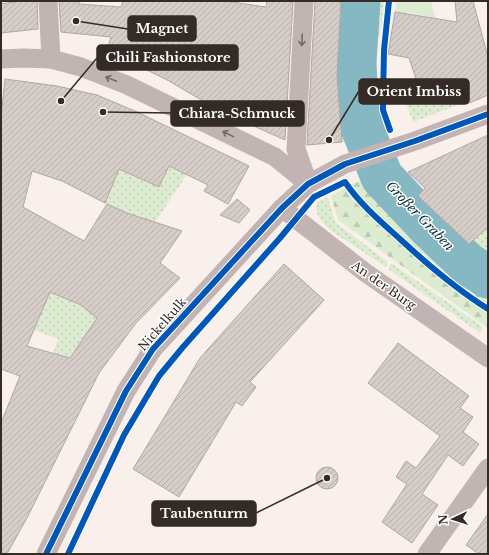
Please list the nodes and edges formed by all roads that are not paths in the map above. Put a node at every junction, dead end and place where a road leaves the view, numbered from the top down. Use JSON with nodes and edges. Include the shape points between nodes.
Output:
{"nodes":[{"id":1,"x":48,"y":1,"type":"edge"},
{"id":2,"x":304,"y":1,"type":"edge"},
{"id":3,"x":1,"y":59,"type":"edge"},
{"id":4,"x":51,"y":59,"type":"junction"},
{"id":5,"x":488,"y":114,"type":"edge"},
{"id":6,"x":311,"y":182,"type":"junction"},
{"id":7,"x":282,"y":208,"type":"junction"},
{"id":8,"x":488,"y":358,"type":"edge"},
{"id":9,"x":488,"y":468,"type":"edge"},
{"id":10,"x":46,"y":554,"type":"edge"},
{"id":11,"x":427,"y":554,"type":"edge"}],
"edges":[{"from":1,"to":4,"type":"street"},
{"from":2,"to":6,"type":"street","one_way":true,"via":[[296,149]]},
{"from":3,"to":4,"type":"street"},
{"from":6,"to":4,"type":"street","one_way":true,"via":[[275,157],[127,85],[81,67]]},
{"from":5,"to":6,"type":"street","name":"Nickelkulk","via":[[415,142],[345,164]]},
{"from":6,"to":7,"type":"street","name":"Nickelkulk"},
{"from":7,"to":8,"type":"street","name":"An der Burg","via":[[366,273]]},
{"from":7,"to":10,"type":"street","name":"Nickelkulk","via":[[153,349],[126,391]]},
{"from":9,"to":11,"type":"street"}]}
